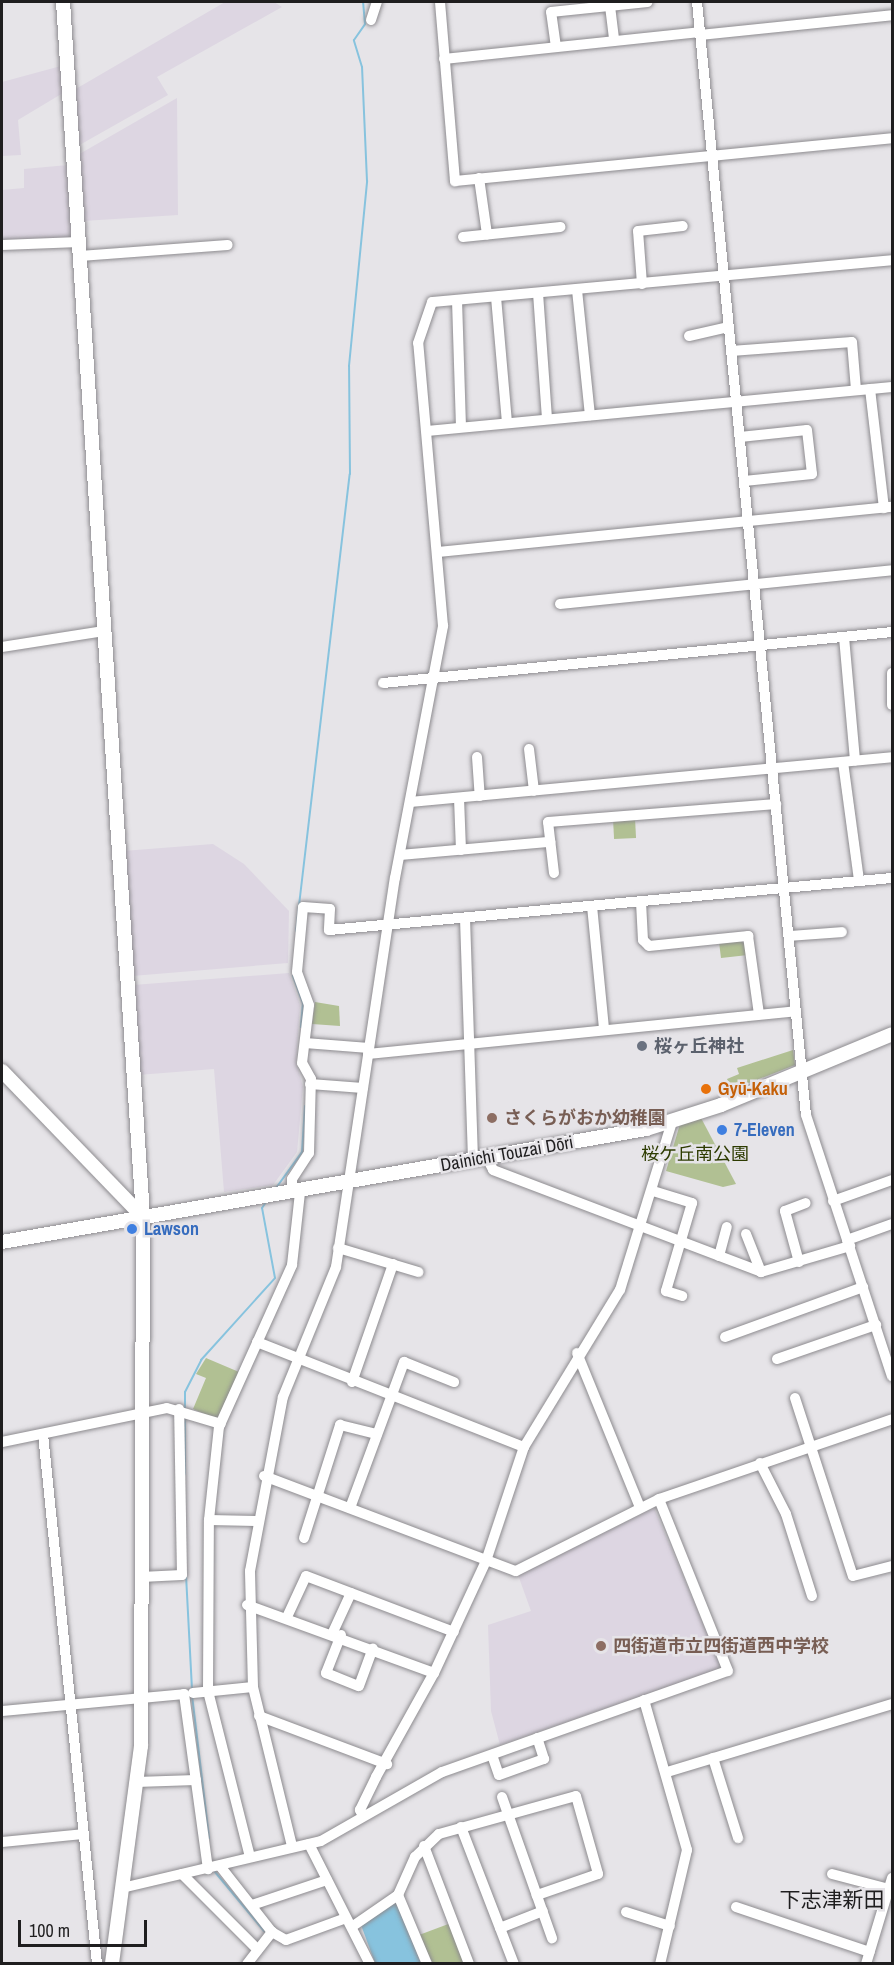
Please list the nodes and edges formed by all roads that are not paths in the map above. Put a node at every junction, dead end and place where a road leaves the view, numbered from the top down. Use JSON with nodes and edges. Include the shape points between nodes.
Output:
{"nodes":[{"id":1,"x":63,"y":2,"type":"edge"},
{"id":2,"x":377,"y":2,"type":"edge"},
{"id":3,"x":440,"y":2,"type":"edge"},
{"id":4,"x":647,"y":2,"type":"edge"},
{"id":5,"x":697,"y":2,"type":"edge"},
{"id":6,"x":610,"y":6,"type":"junction"},
{"id":7,"x":892,"y":15,"type":"edge"},
{"id":8,"x":371,"y":20,"type":"dead end"},
{"id":9,"x":700,"y":34,"type":"junction"},
{"id":10,"x":614,"y":41,"type":"junction"},
{"id":11,"x":556,"y":47,"type":"junction"},
{"id":12,"x":444,"y":59,"type":"junction"},
{"id":13,"x":892,"y":138,"type":"edge"},
{"id":14,"x":712,"y":155,"type":"junction"},
{"id":15,"x":478,"y":178,"type":"junction"},
{"id":16,"x":683,"y":226,"type":"dead end"},
{"id":17,"x":560,"y":227,"type":"dead end"},
{"id":18,"x":487,"y":234,"type":"junction"},
{"id":19,"x":463,"y":237,"type":"dead end"},
{"id":20,"x":2,"y":245,"type":"edge"},
{"id":21,"x":228,"y":245,"type":"dead end"},
{"id":22,"x":79,"y":249,"type":"junction"},
{"id":23,"x":892,"y":260,"type":"edge"},
{"id":24,"x":724,"y":277,"type":"junction"},
{"id":25,"x":642,"y":284,"type":"junction"},
{"id":26,"x":577,"y":290,"type":"junction"},
{"id":27,"x":538,"y":293,"type":"junction"},
{"id":28,"x":496,"y":297,"type":"junction"},
{"id":29,"x":457,"y":300,"type":"junction"},
{"id":30,"x":729,"y":327,"type":"junction"},
{"id":31,"x":689,"y":336,"type":"dead end"},
{"id":32,"x":731,"y":351,"type":"junction"},
{"id":33,"x":892,"y":387,"type":"edge"},
{"id":34,"x":870,"y":389,"type":"junction"},
{"id":35,"x":856,"y":390,"type":"junction"},
{"id":36,"x":736,"y":402,"type":"junction"},
{"id":37,"x":590,"y":415,"type":"junction"},
{"id":38,"x":547,"y":419,"type":"junction"},
{"id":39,"x":507,"y":423,"type":"junction"},
{"id":40,"x":461,"y":427,"type":"junction"},
{"id":41,"x":427,"y":430,"type":"junction"},
{"id":42,"x":740,"y":437,"type":"junction"},
{"id":43,"x":744,"y":481,"type":"junction"},
{"id":44,"x":888,"y":507,"type":"edge"},
{"id":45,"x":748,"y":521,"type":"junction"},
{"id":46,"x":438,"y":552,"type":"junction"},
{"id":47,"x":892,"y":570,"type":"edge"},
{"id":48,"x":754,"y":582,"type":"junction"},
{"id":49,"x":560,"y":604,"type":"dead end"},
{"id":50,"x":104,"y":631,"type":"junction"},
{"id":51,"x":892,"y":632,"type":"edge"},
{"id":52,"x":844,"y":637,"type":"junction"},
{"id":53,"x":760,"y":645,"type":"junction"},
{"id":54,"x":2,"y":646,"type":"edge"},
{"id":55,"x":892,"y":673,"type":"edge"},
{"id":56,"x":434,"y":678,"type":"junction"},
{"id":57,"x":383,"y":683,"type":"dead end"},
{"id":58,"x":892,"y":705,"type":"edge"},
{"id":59,"x":529,"y":749,"type":"dead end"},
{"id":60,"x":477,"y":757,"type":"dead end"},
{"id":61,"x":892,"y":758,"type":"edge"},
{"id":62,"x":849,"y":761,"type":"junction"},
{"id":63,"x":772,"y":769,"type":"junction"},
{"id":64,"x":534,"y":791,"type":"junction"},
{"id":65,"x":480,"y":796,"type":"junction"},
{"id":66,"x":459,"y":798,"type":"junction"},
{"id":67,"x":410,"y":802,"type":"junction"},
{"id":68,"x":776,"y":804,"type":"junction"},
{"id":69,"x":550,"y":842,"type":"junction"},
{"id":70,"x":461,"y":849,"type":"junction"},
{"id":71,"x":400,"y":855,"type":"junction"},
{"id":72,"x":554,"y":873,"type":"dead end"},
{"id":73,"x":892,"y":878,"type":"edge"},
{"id":74,"x":859,"y":882,"type":"junction"},
{"id":75,"x":784,"y":888,"type":"junction"},
{"id":76,"x":641,"y":902,"type":"junction"},
{"id":77,"x":592,"y":906,"type":"junction"},
{"id":78,"x":465,"y":918,"type":"junction"},
{"id":79,"x":389,"y":925,"type":"junction"},
{"id":80,"x":842,"y":932,"type":"dead end"},
{"id":81,"x":789,"y":936,"type":"junction"},
{"id":82,"x":796,"y":1011,"type":"junction"},
{"id":83,"x":759,"y":1014,"type":"junction"},
{"id":84,"x":604,"y":1028,"type":"junction"},
{"id":85,"x":892,"y":1034,"type":"edge"},
{"id":86,"x":305,"y":1043,"type":"junction"},
{"id":87,"x":469,"y":1044,"type":"junction"},
{"id":88,"x":368,"y":1051,"type":"junction"},
{"id":89,"x":2,"y":1071,"type":"edge"},
{"id":90,"x":802,"y":1074,"type":"junction"},
{"id":91,"x":310,"y":1084,"type":"junction"},
{"id":92,"x":363,"y":1088,"type":"junction"},
{"id":93,"x":672,"y":1122,"type":"junction"},
{"id":94,"x":480,"y":1160,"type":"junction"},
{"id":95,"x":892,"y":1180,"type":"edge"},
{"id":96,"x":349,"y":1184,"type":"junction"},
{"id":97,"x":653,"y":1191,"type":"junction"},
{"id":98,"x":296,"y":1192,"type":"junction"},
{"id":99,"x":833,"y":1202,"type":"junction"},
{"id":100,"x":807,"y":1203,"type":"dead end"},
{"id":101,"x":143,"y":1217,"type":"junction"},
{"id":102,"x":892,"y":1224,"type":"edge"},
{"id":103,"x":641,"y":1227,"type":"junction"},
{"id":104,"x":726,"y":1227,"type":"dead end"},
{"id":105,"x":746,"y":1234,"type":"dead end"},
{"id":106,"x":682,"y":1241,"type":"junction"},
{"id":107,"x":2,"y":1242,"type":"edge"},
{"id":108,"x":848,"y":1243,"type":"junction"},
{"id":109,"x":338,"y":1248,"type":"junction"},
{"id":110,"x":719,"y":1256,"type":"junction"},
{"id":111,"x":799,"y":1262,"type":"junction"},
{"id":112,"x":393,"y":1264,"type":"junction"},
{"id":113,"x":418,"y":1272,"type":"dead end"},
{"id":114,"x":760,"y":1272,"type":"junction"},
{"id":115,"x":863,"y":1287,"type":"junction"},
{"id":116,"x":682,"y":1296,"type":"dead end"},
{"id":117,"x":876,"y":1325,"type":"junction"},
{"id":118,"x":725,"y":1337,"type":"dead end"},
{"id":119,"x":257,"y":1342,"type":"junction"},
{"id":120,"x":577,"y":1353,"type":"junction"},
{"id":121,"x":777,"y":1359,"type":"dead end"},
{"id":122,"x":296,"y":1360,"type":"junction"},
{"id":123,"x":890,"y":1361,"type":"edge"},
{"id":124,"x":892,"y":1376,"type":"edge"},
{"id":125,"x":352,"y":1382,"type":"junction"},
{"id":126,"x":454,"y":1382,"type":"dead end"},
{"id":127,"x":391,"y":1397,"type":"junction"},
{"id":128,"x":795,"y":1398,"type":"dead end"},
{"id":129,"x":179,"y":1409,"type":"junction"},
{"id":130,"x":140,"y":1413,"type":"junction"},
{"id":131,"x":892,"y":1419,"type":"edge"},
{"id":132,"x":221,"y":1424,"type":"junction"},
{"id":133,"x":43,"y":1434,"type":"junction"},
{"id":134,"x":377,"y":1434,"type":"junction"},
{"id":135,"x":2,"y":1442,"type":"edge"},
{"id":136,"x":810,"y":1445,"type":"junction"},
{"id":137,"x":524,"y":1447,"type":"junction"},
{"id":138,"x":760,"y":1463,"type":"junction"},
{"id":139,"x":264,"y":1476,"type":"junction"},
{"id":140,"x":317,"y":1496,"type":"junction"},
{"id":141,"x":658,"y":1498,"type":"junction"},
{"id":142,"x":640,"y":1507,"type":"junction"},
{"id":143,"x":350,"y":1508,"type":"junction"},
{"id":144,"x":209,"y":1520,"type":"junction"},
{"id":145,"x":256,"y":1521,"type":"junction"},
{"id":146,"x":304,"y":1538,"type":"dead end"},
{"id":147,"x":486,"y":1561,"type":"junction"},
{"id":148,"x":892,"y":1566,"type":"edge"},
{"id":149,"x":141,"y":1577,"type":"junction"},
{"id":150,"x":351,"y":1593,"type":"junction"},
{"id":151,"x":812,"y":1596,"type":"dead end"},
{"id":152,"x":247,"y":1605,"type":"junction"},
{"id":153,"x":287,"y":1617,"type":"junction"},
{"id":154,"x":454,"y":1632,"type":"junction"},
{"id":155,"x":337,"y":1634,"type":"junction"},
{"id":156,"x":373,"y":1648,"type":"junction"},
{"id":157,"x":434,"y":1673,"type":"junction"},
{"id":158,"x":252,"y":1687,"type":"junction"},
{"id":159,"x":208,"y":1691,"type":"junction"},
{"id":160,"x":193,"y":1693,"type":"dead end"},
{"id":161,"x":141,"y":1697,"type":"junction"},
{"id":162,"x":644,"y":1700,"type":"junction"},
{"id":163,"x":71,"y":1704,"type":"junction"},
{"id":164,"x":892,"y":1704,"type":"edge"},
{"id":165,"x":2,"y":1711,"type":"edge"},
{"id":166,"x":259,"y":1716,"type":"junction"},
{"id":167,"x":537,"y":1738,"type":"junction"},
{"id":168,"x":492,"y":1755,"type":"junction"},
{"id":169,"x":712,"y":1758,"type":"junction"},
{"id":170,"x":387,"y":1764,"type":"junction"},
{"id":171,"x":667,"y":1772,"type":"junction"},
{"id":172,"x":196,"y":1780,"type":"junction"},
{"id":173,"x":136,"y":1782,"type":"junction"},
{"id":174,"x":502,"y":1797,"type":"dead end"},
{"id":175,"x":508,"y":1814,"type":"junction"},
{"id":176,"x":363,"y":1816,"type":"junction"},
{"id":177,"x":461,"y":1827,"type":"junction"},
{"id":178,"x":82,"y":1834,"type":"junction"},
{"id":179,"x":738,"y":1838,"type":"dead end"},
{"id":180,"x":2,"y":1842,"type":"edge"},
{"id":181,"x":309,"y":1844,"type":"junction"},
{"id":182,"x":292,"y":1846,"type":"junction"},
{"id":183,"x":424,"y":1846,"type":"junction"},
{"id":184,"x":250,"y":1857,"type":"junction"},
{"id":185,"x":220,"y":1866,"type":"junction"},
{"id":186,"x":208,"y":1869,"type":"junction"},
{"id":187,"x":182,"y":1874,"type":"junction"},
{"id":188,"x":832,"y":1874,"type":"dead end"},
{"id":189,"x":327,"y":1880,"type":"junction"},
{"id":190,"x":892,"y":1882,"type":"edge"},
{"id":191,"x":122,"y":1888,"type":"junction"},
{"id":192,"x":398,"y":1895,"type":"junction"},
{"id":193,"x":537,"y":1895,"type":"junction"},
{"id":194,"x":252,"y":1905,"type":"junction"},
{"id":195,"x":736,"y":1907,"type":"dead end"},
{"id":196,"x":543,"y":1911,"type":"junction"},
{"id":197,"x":626,"y":1912,"type":"dead end"},
{"id":198,"x":350,"y":1922,"type":"junction"},
{"id":199,"x":670,"y":1926,"type":"junction"},
{"id":200,"x":500,"y":1928,"type":"junction"},
{"id":201,"x":272,"y":1932,"type":"junction"},
{"id":202,"x":552,"y":1938,"type":"dead end"},
{"id":203,"x":258,"y":1950,"type":"junction"},
{"id":204,"x":870,"y":1952,"type":"junction"},
{"id":205,"x":96,"y":1964,"type":"edge"},
{"id":206,"x":112,"y":1964,"type":"edge"},
{"id":207,"x":248,"y":1964,"type":"edge"},
{"id":208,"x":370,"y":1964,"type":"edge"},
{"id":209,"x":427,"y":1964,"type":"edge"},
{"id":210,"x":469,"y":1964,"type":"edge"},
{"id":211,"x":514,"y":1964,"type":"edge"},
{"id":212,"x":660,"y":1964,"type":"edge"},
{"id":213,"x":866,"y":1964,"type":"edge"}],
"edges":[{"from":1,"to":22,"type":"street"},
{"from":2,"to":8,"type":"street"},
{"from":3,"to":12,"type":"street"},
{"from":4,"to":6,"type":"street"},
{"from":5,"to":9,"type":"street"},
{"from":6,"to":10,"type":"street"},
{"from":6,"to":11,"type":"street","via":[[551,12]]},
{"from":7,"to":9,"type":"street"},
{"from":9,"to":10,"type":"street"},
{"from":9,"to":14,"type":"street"},
{"from":10,"to":11,"type":"street"},
{"from":11,"to":12,"type":"street"},
{"from":12,"to":15,"type":"street","via":[[455,181]]},
{"from":13,"to":14,"type":"street"},
{"from":14,"to":15,"type":"street"},
{"from":14,"to":24,"type":"street"},
{"from":15,"to":18,"type":"street"},
{"from":16,"to":25,"type":"street","via":[[638,231]]},
{"from":17,"to":18,"type":"street"},
{"from":18,"to":19,"type":"street"},
{"from":20,"to":22,"type":"street"},
{"from":21,"to":22,"type":"street"},
{"from":22,"to":50,"type":"street"},
{"from":23,"to":24,"type":"street"},
{"from":24,"to":25,"type":"street"},
{"from":24,"to":30,"type":"street"},
{"from":25,"to":26,"type":"street"},
{"from":26,"to":27,"type":"street"},
{"from":26,"to":37,"type":"street"},
{"from":27,"to":28,"type":"street"},
{"from":27,"to":38,"type":"street"},
{"from":28,"to":29,"type":"street"},
{"from":28,"to":39,"type":"street"},
{"from":29,"to":40,"type":"street"},
{"from":29,"to":41,"type":"street","via":[[432,302],[418,343]]},
{"from":30,"to":31,"type":"street"},
{"from":30,"to":32,"type":"street"},
{"from":32,"to":35,"type":"street","via":[[852,342]]},
{"from":32,"to":36,"type":"street"},
{"from":33,"to":34,"type":"street"},
{"from":34,"to":35,"type":"street"},
{"from":34,"to":44,"type":"street"},
{"from":35,"to":36,"type":"street"},
{"from":36,"to":37,"type":"street"},
{"from":36,"to":42,"type":"street"},
{"from":37,"to":38,"type":"street"},
{"from":38,"to":39,"type":"street"},
{"from":39,"to":40,"type":"street"},
{"from":40,"to":41,"type":"street"},
{"from":41,"to":46,"type":"street"},
{"from":42,"to":43,"type":"street"},
{"from":42,"to":43,"type":"street","via":[[807,430],[812,474]]},
{"from":43,"to":45,"type":"street"},
{"from":44,"to":45,"type":"street"},
{"from":45,"to":46,"type":"street"},
{"from":45,"to":48,"type":"street"},
{"from":46,"to":56,"type":"street","via":[[443,626]]},
{"from":47,"to":48,"type":"street"},
{"from":48,"to":49,"type":"street"},
{"from":48,"to":53,"type":"street"},
{"from":50,"to":54,"type":"street"},
{"from":50,"to":101,"type":"street"},
{"from":51,"to":52,"type":"street"},
{"from":52,"to":53,"type":"street"},
{"from":52,"to":62,"type":"street"},
{"from":53,"to":56,"type":"street"},
{"from":53,"to":63,"type":"street"},
{"from":55,"to":58,"type":"street"},
{"from":56,"to":57,"type":"street"},
{"from":56,"to":67,"type":"street"},
{"from":59,"to":64,"type":"street"},
{"from":60,"to":65,"type":"street"},
{"from":61,"to":62,"type":"street"},
{"from":62,"to":63,"type":"street"},
{"from":62,"to":74,"type":"street"},
{"from":63,"to":64,"type":"street"},
{"from":63,"to":68,"type":"street"},
{"from":64,"to":65,"type":"street"},
{"from":65,"to":66,"type":"street"},
{"from":66,"to":67,"type":"street"},
{"from":66,"to":70,"type":"street"},
{"from":67,"to":71,"type":"street"},
{"from":68,"to":69,"type":"street","via":[[548,822]]},
{"from":68,"to":75,"type":"street"},
{"from":69,"to":70,"type":"street"},
{"from":69,"to":72,"type":"street"},
{"from":70,"to":71,"type":"street"},
{"from":71,"to":79,"type":"street"},
{"from":73,"to":74,"type":"street"},
{"from":74,"to":75,"type":"street"},
{"from":75,"to":76,"type":"street"},
{"from":75,"to":81,"type":"street"},
{"from":76,"to":77,"type":"street"},
{"from":76,"to":83,"type":"street","via":[[643,940],[649,946],[748,936]]},
{"from":77,"to":78,"type":"street"},
{"from":77,"to":84,"type":"street"},
{"from":78,"to":79,"type":"street"},
{"from":78,"to":87,"type":"street"},
{"from":79,"to":86,"type":"street","via":[[329,930],[330,909],[303,907],[297,972],[309,1005]]},
{"from":79,"to":88,"type":"street"},
{"from":80,"to":81,"type":"street"},
{"from":81,"to":82,"type":"street"},
{"from":82,"to":83,"type":"street"},
{"from":82,"to":90,"type":"street"},
{"from":83,"to":84,"type":"street"},
{"from":84,"to":87,"type":"street"},
{"from":85,"to":90,"type":"street","name":"Dainichi Touzai Dōri"},
{"from":86,"to":88,"type":"street"},
{"from":86,"to":91,"type":"street","via":[[302,1063]]},
{"from":87,"to":88,"type":"street"},
{"from":87,"to":94,"type":"street"},
{"from":88,"to":92,"type":"street"},
{"from":89,"to":101,"type":"street"},
{"from":90,"to":93,"type":"street","name":"Dainichi Touzai Dōri"},
{"from":90,"to":99,"type":"street","via":[[807,1119]]},
{"from":91,"to":92,"type":"street"},
{"from":91,"to":98,"type":"street","via":[[309,1153],[292,1179]]},
{"from":92,"to":96,"type":"street"},
{"from":93,"to":94,"type":"street","name":"Dainichi Touzai Dōri"},
{"from":93,"to":97,"type":"street"},
{"from":94,"to":96,"type":"street","name":"Dainichi Touzai Dōri"},
{"from":94,"to":103,"type":"street","via":[[493,1170]]},
{"from":95,"to":99,"type":"street"},
{"from":96,"to":98,"type":"street","name":"Dainichi Touzai Dōri"},
{"from":96,"to":109,"type":"street"},
{"from":97,"to":103,"type":"street"},
{"from":97,"to":106,"type":"street","via":[[692,1203]]},
{"from":98,"to":101,"type":"street","name":"Dainichi Touzai Dōri"},
{"from":98,"to":119,"type":"street","via":[[292,1265]]},
{"from":99,"to":108,"type":"street"},
{"from":100,"to":111,"type":"street","via":[[784,1211]]},
{"from":101,"to":107,"type":"street","name":"Dainichi Touzai Dōri"},
{"from":101,"to":130,"type":"street"},
{"from":102,"to":108,"type":"street"},
{"from":103,"to":106,"type":"street"},
{"from":103,"to":120,"type":"street","via":[[620,1290]]},
{"from":104,"to":110,"type":"street"},
{"from":105,"to":114,"type":"street"},
{"from":106,"to":110,"type":"street"},
{"from":106,"to":116,"type":"street","via":[[666,1290]]},
{"from":108,"to":111,"type":"street"},
{"from":108,"to":115,"type":"street"},
{"from":109,"to":112,"type":"street"},
{"from":109,"to":122,"type":"street","via":[[336,1267]]},
{"from":110,"to":114,"type":"street"},
{"from":111,"to":114,"type":"street"},
{"from":112,"to":113,"type":"street"},
{"from":112,"to":125,"type":"street"},
{"from":115,"to":117,"type":"street"},
{"from":115,"to":118,"type":"street"},
{"from":117,"to":121,"type":"street"},
{"from":117,"to":123,"type":"street"},
{"from":119,"to":122,"type":"street"},
{"from":119,"to":132,"type":"street"},
{"from":120,"to":137,"type":"street"},
{"from":120,"to":142,"type":"street"},
{"from":122,"to":125,"type":"street"},
{"from":122,"to":139,"type":"street"},
{"from":123,"to":124,"type":"street"},
{"from":125,"to":127,"type":"street"},
{"from":126,"to":127,"type":"street","via":[[404,1362]]},
{"from":127,"to":134,"type":"street"},
{"from":127,"to":137,"type":"street"},
{"from":128,"to":136,"type":"street"},
{"from":129,"to":130,"type":"street"},
{"from":129,"to":132,"type":"street"},
{"from":129,"to":149,"type":"street","via":[[182,1575]]},
{"from":130,"to":133,"type":"street"},
{"from":130,"to":149,"type":"street"},
{"from":131,"to":136,"type":"street"},
{"from":132,"to":144,"type":"street"},
{"from":133,"to":135,"type":"street"},
{"from":133,"to":163,"type":"street"},
{"from":134,"to":140,"type":"street","via":[[340,1425]]},
{"from":134,"to":143,"type":"street"},
{"from":136,"to":138,"type":"street"},
{"from":136,"to":148,"type":"street","via":[[853,1576]]},
{"from":137,"to":147,"type":"street"},
{"from":138,"to":141,"type":"street"},
{"from":138,"to":151,"type":"street","via":[[786,1514]]},
{"from":139,"to":140,"type":"street"},
{"from":139,"to":145,"type":"street"},
{"from":140,"to":143,"type":"street"},
{"from":140,"to":146,"type":"street"},
{"from":141,"to":142,"type":"street"},
{"from":141,"to":162,"type":"street","via":[[728,1671]]},
{"from":142,"to":147,"type":"street","via":[[516,1571]]},
{"from":143,"to":147,"type":"street"},
{"from":144,"to":145,"type":"street"},
{"from":144,"to":159,"type":"street"},
{"from":145,"to":152,"type":"street"},
{"from":147,"to":154,"type":"street"},
{"from":149,"to":161,"type":"street"},
{"from":150,"to":153,"type":"street","via":[[306,1576]]},
{"from":150,"to":154,"type":"street"},
{"from":150,"to":155,"type":"street"},
{"from":152,"to":153,"type":"street"},
{"from":152,"to":158,"type":"street"},
{"from":153,"to":155,"type":"street"},
{"from":154,"to":157,"type":"street"},
{"from":155,"to":156,"type":"street"},
{"from":155,"to":156,"type":"street","via":[[326,1673],[359,1686]]},
{"from":156,"to":157,"type":"street"},
{"from":157,"to":170,"type":"street"},
{"from":158,"to":159,"type":"street"},
{"from":158,"to":166,"type":"street"},
{"from":159,"to":160,"type":"street"},
{"from":159,"to":184,"type":"street"},
{"from":161,"to":163,"type":"street"},
{"from":161,"to":172,"type":"street","via":[[184,1694]]},
{"from":161,"to":173,"type":"street"},
{"from":162,"to":167,"type":"street"},
{"from":162,"to":171,"type":"street"},
{"from":163,"to":165,"type":"street"},
{"from":163,"to":178,"type":"street"},
{"from":164,"to":169,"type":"street"},
{"from":166,"to":170,"type":"street"},
{"from":166,"to":182,"type":"street"},
{"from":167,"to":168,"type":"street"},
{"from":167,"to":168,"type":"street","via":[[544,1759],[499,1774]]},
{"from":168,"to":176,"type":"street","via":[[442,1772]]},
{"from":169,"to":171,"type":"street"},
{"from":169,"to":179,"type":"street"},
{"from":170,"to":176,"type":"street","via":[[360,1810]]},
{"from":171,"to":199,"type":"street","via":[[687,1850]]},
{"from":172,"to":173,"type":"street"},
{"from":172,"to":186,"type":"street"},
{"from":173,"to":191,"type":"street"},
{"from":174,"to":175,"type":"street"},
{"from":175,"to":177,"type":"street"},
{"from":175,"to":193,"type":"street"},
{"from":175,"to":193,"type":"street","via":[[576,1796],[598,1874]]},
{"from":176,"to":181,"type":"street"},
{"from":177,"to":183,"type":"street"},
{"from":177,"to":200,"type":"street"},
{"from":178,"to":180,"type":"street"},
{"from":178,"to":205,"type":"street"},
{"from":181,"to":182,"type":"street"},
{"from":181,"to":189,"type":"street"},
{"from":182,"to":184,"type":"street"},
{"from":183,"to":192,"type":"street"},
{"from":183,"to":210,"type":"street"},
{"from":184,"to":185,"type":"street"},
{"from":185,"to":186,"type":"street"},
{"from":185,"to":194,"type":"street"},
{"from":186,"to":187,"type":"street"},
{"from":187,"to":191,"type":"street"},
{"from":187,"to":203,"type":"street"},
{"from":188,"to":190,"type":"street"},
{"from":189,"to":194,"type":"street"},
{"from":189,"to":198,"type":"street"},
{"from":190,"to":204,"type":"street"},
{"from":191,"to":206,"type":"street"},
{"from":192,"to":198,"type":"street"},
{"from":192,"to":209,"type":"street"},
{"from":193,"to":196,"type":"street"},
{"from":194,"to":201,"type":"street"},
{"from":195,"to":204,"type":"street"},
{"from":196,"to":200,"type":"street"},
{"from":196,"to":202,"type":"street"},
{"from":197,"to":199,"type":"street"},
{"from":198,"to":201,"type":"street","via":[[286,1941]]},
{"from":198,"to":208,"type":"street"},
{"from":199,"to":212,"type":"street"},
{"from":200,"to":211,"type":"street"},
{"from":201,"to":203,"type":"street"},
{"from":203,"to":207,"type":"street"},
{"from":204,"to":213,"type":"street"}]}
